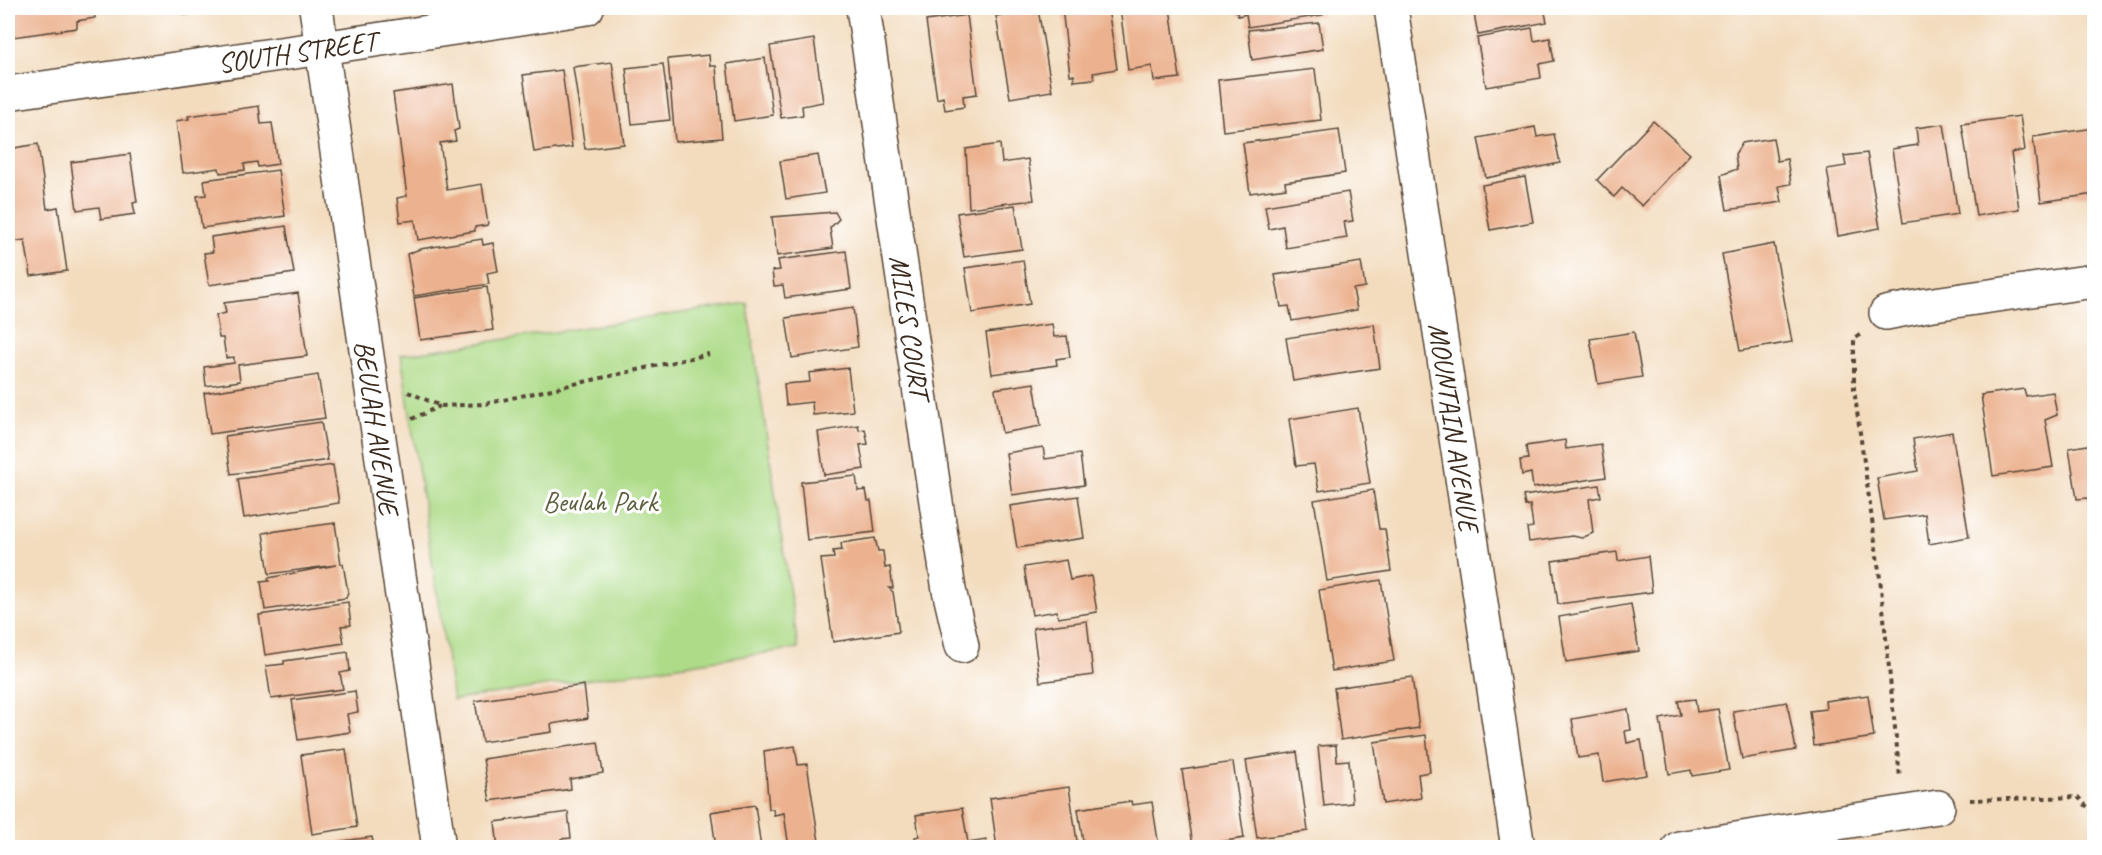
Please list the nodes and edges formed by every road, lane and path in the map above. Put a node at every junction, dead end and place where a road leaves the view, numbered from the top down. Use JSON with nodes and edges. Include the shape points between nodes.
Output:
{"nodes":[{"id":1,"x":316,"y":8,"type":"edge"},
{"id":2,"x":587,"y":8,"type":"edge"},
{"id":3,"x":863,"y":8,"type":"edge"},
{"id":4,"x":1391,"y":8,"type":"edge"},
{"id":5,"x":322,"y":48,"type":"junction"},
{"id":6,"x":8,"y":93,"type":"edge"},
{"id":7,"x":2094,"y":281,"type":"edge"},
{"id":8,"x":1886,"y":313,"type":"joint"},
{"id":9,"x":709,"y":354,"type":"dead end"},
{"id":10,"x":371,"y":377,"type":"junction"},
{"id":11,"x":962,"y":646,"type":"dead end"},
{"id":12,"x":1938,"y":807,"type":"joint"},
{"id":13,"x":1904,"y":813,"type":"junction"},
{"id":14,"x":2094,"y":814,"type":"edge"},
{"id":15,"x":439,"y":848,"type":"edge"},
{"id":16,"x":1518,"y":848,"type":"edge"},
{"id":17,"x":1679,"y":848,"type":"edge"}],
"edges":[{"from":1,"to":5,"type":"street","name":"BEULAH AVENUE"},
{"from":2,"to":5,"type":"street","name":"SOUTH STREET"},
{"from":3,"to":11,"type":"street","name":"MILES COURT","via":[[949,590]]},
{"from":4,"to":16,"type":"street","name":"MOUNTAIN AVENUE"},
{"from":5,"to":6,"type":"street","name":"SOUTH STREET"},
{"from":5,"to":10,"type":"street","name":"BEULAH AVENUE"},
{"from":7,"to":8,"type":"street"},
{"from":8,"to":13,"type":"path","via":[[1854,339],[1854,389],[1881,578]]},
{"from":9,"to":10,"type":"path","via":[[485,404],[441,406]]},
{"from":10,"to":15,"type":"street","name":"BEULAH AVENUE"},
{"from":12,"to":13,"type":"street"},
{"from":12,"to":14,"type":"path","via":[[1955,801],[2078,797]]},
{"from":13,"to":17,"type":"street"}]}
